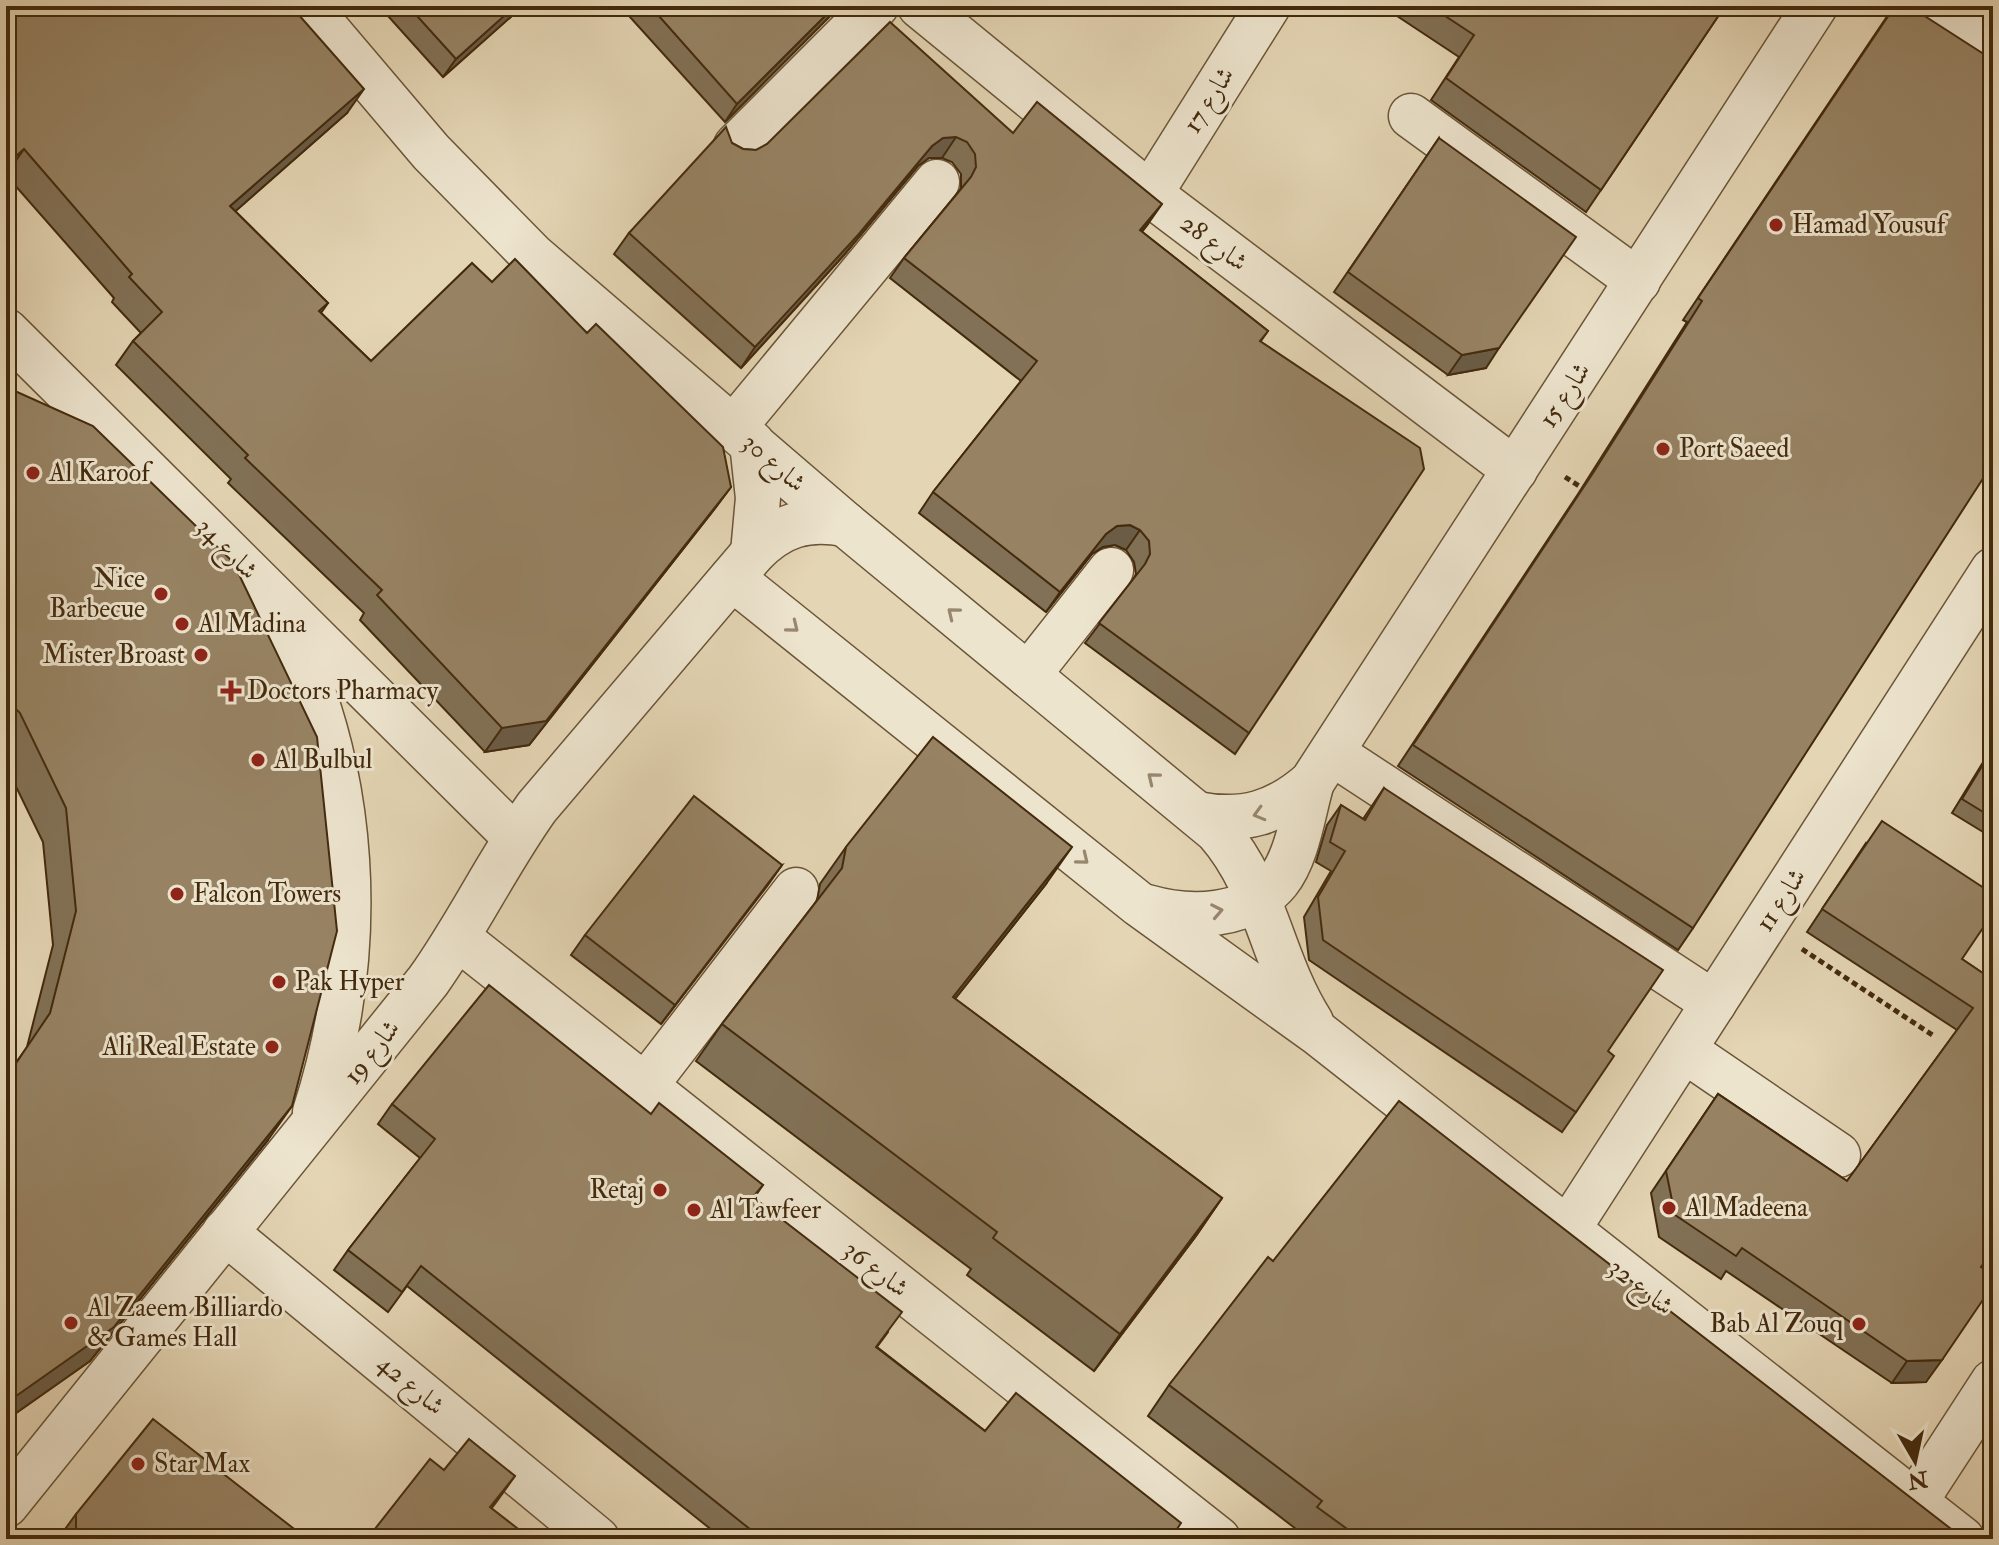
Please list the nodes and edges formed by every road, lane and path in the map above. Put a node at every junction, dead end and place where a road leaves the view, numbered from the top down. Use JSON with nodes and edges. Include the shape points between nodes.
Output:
{"nodes":[{"id":1,"x":307,"y":6,"type":"edge"},
{"id":2,"x":876,"y":6,"type":"edge"},
{"id":3,"x":920,"y":6,"type":"edge"},
{"id":4,"x":1268,"y":6,"type":"edge"},
{"id":5,"x":1815,"y":6,"type":"edge"},
{"id":6,"x":1927,"y":6,"type":"edge"},
{"id":7,"x":1993,"y":48,"type":"edge"},
{"id":8,"x":1411,"y":116,"type":"dead end"},
{"id":9,"x":736,"y":146,"type":"edge"},
{"id":10,"x":937,"y":182,"type":"dead end"},
{"id":11,"x":1150,"y":194,"type":"junction"},
{"id":12,"x":1638,"y":281,"type":"junction"},
{"id":13,"x":6,"y":331,"type":"edge"},
{"id":14,"x":21,"y":356,"type":"edge"},
{"id":15,"x":743,"y":435,"type":"junction"},
{"id":16,"x":1521,"y":462,"type":"junction"},
{"id":17,"x":1593,"y":495,"type":"edge"},
{"id":18,"x":845,"y":524,"type":"junction"},
{"id":19,"x":742,"y":565,"type":"junction"},
{"id":20,"x":1111,"y":570,"type":"dead end"},
{"id":21,"x":1993,"y":570,"type":"edge"},
{"id":22,"x":267,"y":588,"type":"junction"},
{"id":23,"x":1028,"y":675,"type":"junction"},
{"id":24,"x":1322,"y":768,"type":"junction"},
{"id":25,"x":1197,"y":814,"type":"junction"},
{"id":26,"x":515,"y":837,"type":"junction"},
{"id":27,"x":796,"y":890,"type":"dead end"},
{"id":28,"x":1260,"y":897,"type":"junction"},
{"id":29,"x":1140,"y":905,"type":"junction"},
{"id":30,"x":1765,"y":924,"type":"junction"},
{"id":31,"x":458,"y":938,"type":"junction"},
{"id":32,"x":1714,"y":1003,"type":"junction"},
{"id":33,"x":1319,"y":1034,"type":"junction"},
{"id":34,"x":1934,"y":1036,"type":"dead end"},
{"id":35,"x":1684,"y":1050,"type":"junction"},
{"id":36,"x":645,"y":1086,"type":"junction"},
{"id":37,"x":308,"y":1132,"type":"junction"},
{"id":38,"x":1838,"y":1155,"type":"dead end"},
{"id":39,"x":1568,"y":1229,"type":"junction"},
{"id":40,"x":225,"y":1232,"type":"junction"},
{"id":41,"x":1993,"y":1382,"type":"edge"},
{"id":42,"x":1915,"y":1502,"type":"junction"},
{"id":43,"x":6,"y":1505,"type":"edge"},
{"id":44,"x":1202,"y":1534,"type":"edge"},
{"id":45,"x":597,"y":1539,"type":"edge"},
{"id":46,"x":1962,"y":1539,"type":"edge"}],
"edges":[{"from":1,"to":15,"type":"street","name":"شارع 30","via":[[480,205]]},
{"from":2,"to":9,"type":"street"},
{"from":3,"to":11,"type":"street","name":"شارع 28"},
{"from":4,"to":11,"type":"street","name":"شارع 17"},
{"from":5,"to":12,"type":"street","name":"شارع 15"},
{"from":6,"to":7,"type":"street"},
{"from":8,"to":12,"type":"street"},
{"from":10,"to":15,"type":"street"},
{"from":11,"to":16,"type":"street","name":"شارع 28"},
{"from":12,"to":16,"type":"street","name":"شارع 15"},
{"from":13,"to":14,"type":"street","name":"شارع 34"},
{"from":14,"to":22,"type":"street","name":"شارع 34"},
{"from":15,"to":18,"type":"street","name":"شارع 30"},
{"from":15,"to":19,"type":"street","via":[[758,498]]},
{"from":16,"to":17,"type":"path"},
{"from":16,"to":24,"type":"street","name":"شارع 15"},
{"from":18,"to":19,"type":"street","name":"شارع 19","via":[[804,522],[768,538]]},
{"from":23,"to":18,"type":"street","name":"شارع 30","one_way":true},
{"from":19,"to":26,"type":"street","name":"شارع 19"},
{"from":19,"to":29,"type":"street","one_way":true},
{"from":20,"to":23,"type":"street"},
{"from":21,"to":30,"type":"street","name":"شارع 11"},
{"from":22,"to":26,"type":"street","name":"شارع 34"},
{"from":22,"to":37,"type":"street","via":[[317,702],[334,763],[349,871],[341,1011]]},
{"from":25,"to":23,"type":"street","name":"شارع 30","one_way":true},
{"from":24,"to":25,"type":"street","name":"شارع 15","one_way":true,"via":[[1285,803],[1252,817]]},
{"from":24,"to":28,"type":"street","name":"شارع 15","via":[[1287,865]]},
{"from":24,"to":32,"type":"street"},
{"from":25,"to":28,"type":"street","name":"شارع 30","via":[[1235,851]]},
{"from":26,"to":31,"type":"street","name":"شارع 19"},
{"from":27,"to":36,"type":"street"},
{"from":29,"to":28,"type":"street","one_way":true,"via":[[1189,915]]},
{"from":28,"to":33,"type":"street","name":"شارع 32","via":[[1281,969]]},
{"from":29,"to":33,"type":"street","name":"شارع 32"},
{"from":30,"to":32,"type":"street","name":"شارع 11"},
{"from":30,"to":34,"type":"path"},
{"from":31,"to":36,"type":"street","name":"شارع 36"},
{"from":31,"to":37,"type":"street","name":"شارع 19"},
{"from":32,"to":35,"type":"street","name":"شارع 11"},
{"from":33,"to":39,"type":"street","name":"شارع 32"},
{"from":35,"to":38,"type":"street"},
{"from":35,"to":39,"type":"street","name":"شارع 11"},
{"from":36,"to":44,"type":"street","name":"شارع 36"},
{"from":37,"to":40,"type":"street","name":"شارع 19"},
{"from":39,"to":42,"type":"street","name":"شارع 32"},
{"from":40,"to":43,"type":"street","name":"شارع 19"},
{"from":40,"to":45,"type":"street","name":"شارع 42"},
{"from":41,"to":42,"type":"street"},
{"from":42,"to":46,"type":"street","name":"شارع 32"}]}
